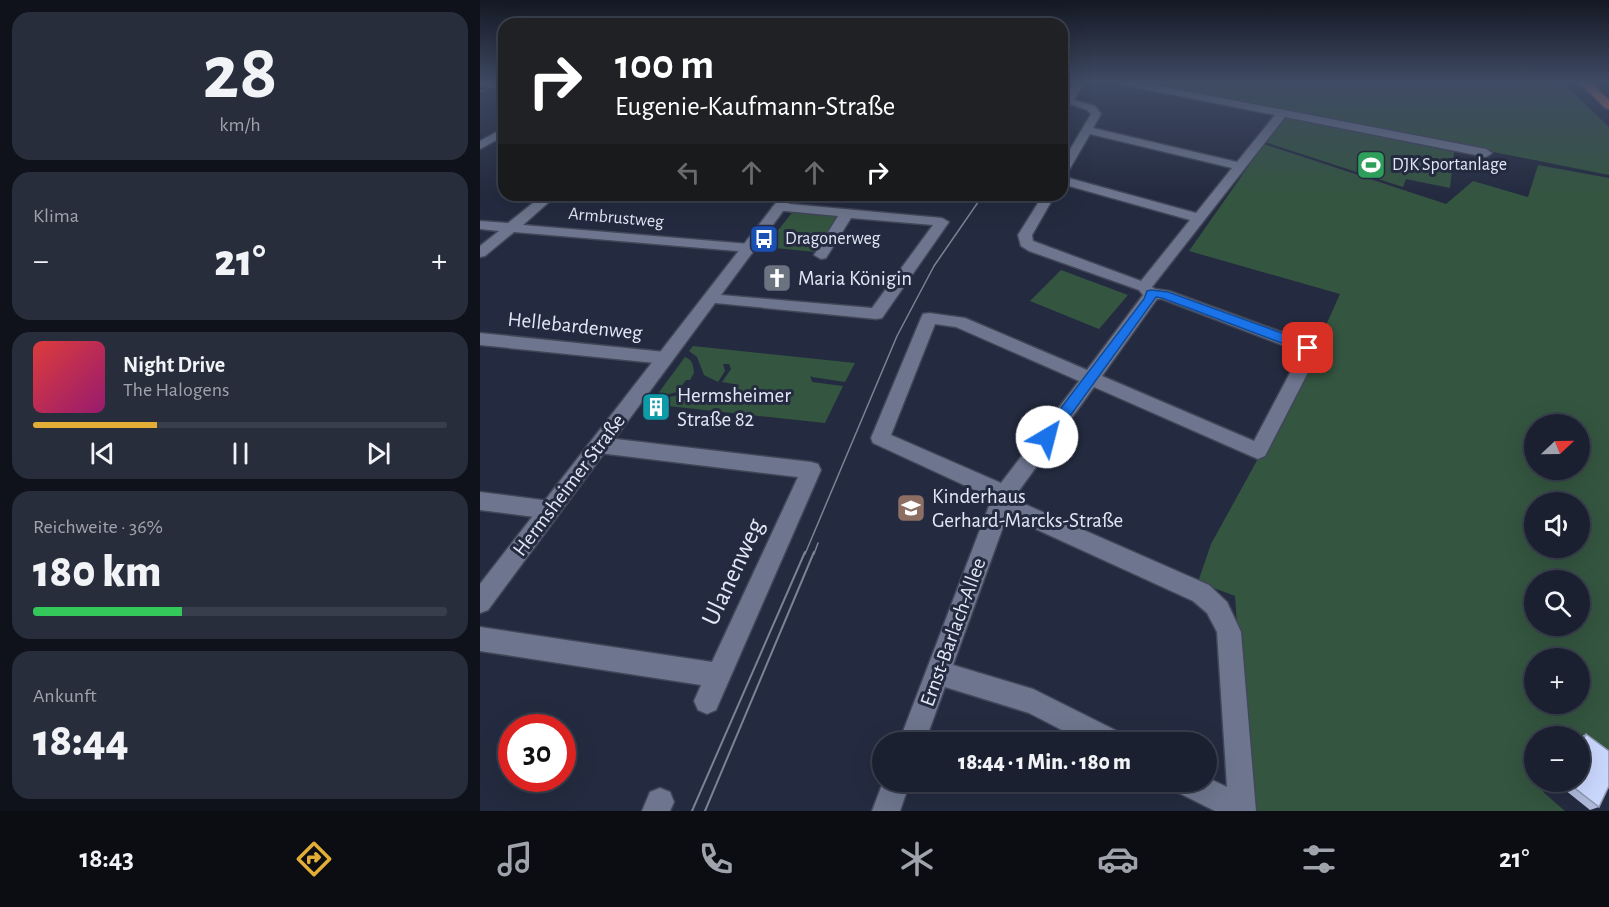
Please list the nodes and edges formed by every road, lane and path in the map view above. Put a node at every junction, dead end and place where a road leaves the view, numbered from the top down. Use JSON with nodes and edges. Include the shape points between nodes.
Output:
{"nodes":[{"id":1,"x":1093,"y":120,"type":"edge"},
{"id":2,"x":1277,"y":120,"type":"edge"},
{"id":3,"x":1317,"y":120,"type":"edge"},
{"id":4,"x":1087,"y":130,"type":"junction"},
{"id":5,"x":498,"y":135,"type":"edge"},
{"id":6,"x":480,"y":147,"type":"edge"},
{"id":7,"x":1486,"y":153,"type":"dead end"},
{"id":8,"x":1068,"y":163,"type":"edge"},
{"id":9,"x":1241,"y":167,"type":"junction"},
{"id":10,"x":1068,"y":182,"type":"edge"},
{"id":11,"x":544,"y":201,"type":"edge"},
{"id":12,"x":784,"y":201,"type":"edge"},
{"id":13,"x":1046,"y":201,"type":"edge"},
{"id":14,"x":779,"y":207,"type":"junction"},
{"id":15,"x":847,"y":213,"type":"junction"},
{"id":16,"x":1199,"y":218,"type":"junction"},
{"id":17,"x":480,"y":225,"type":"edge"},
{"id":18,"x":512,"y":227,"type":"junction"},
{"id":19,"x":749,"y":248,"type":"junction"},
{"id":20,"x":480,"y":253,"type":"edge"},
{"id":21,"x":821,"y":255,"type":"dead end"},
{"id":22,"x":1148,"y":290,"type":"junction"},
{"id":23,"x":711,"y":298,"type":"junction"},
{"id":24,"x":480,"y":339,"type":"edge"},
{"id":25,"x":665,"y":358,"type":"junction"},
{"id":26,"x":1089,"y":379,"type":"junction"},
{"id":27,"x":599,"y":445,"type":"junction"},
{"id":28,"x":1002,"y":499,"type":"junction"},
{"id":29,"x":480,"y":501,"type":"edge"},
{"id":30,"x":550,"y":510,"type":"junction"},
{"id":31,"x":480,"y":602,"type":"edge"},
{"id":32,"x":480,"y":639,"type":"edge"},
{"id":33,"x":939,"y":673,"type":"junction"},
{"id":34,"x":717,"y":675,"type":"junction"},
{"id":35,"x":707,"y":701,"type":"dead end"},
{"id":36,"x":916,"y":732,"type":"edge"},
{"id":37,"x":1092,"y":732,"type":"edge"},
{"id":38,"x":893,"y":792,"type":"edge"},
{"id":39,"x":1207,"y":792,"type":"edge"},
{"id":40,"x":1242,"y":810,"type":"edge"},
{"id":41,"x":886,"y":811,"type":"edge"}],
"edges":[{"from":1,"to":4,"type":"street"},
{"from":2,"to":9,"type":"street","name":"Ernst-Barlach-Allee"},
{"from":3,"to":7,"type":"street"},
{"from":4,"to":8,"type":"street"},
{"from":4,"to":9,"type":"street"},
{"from":5,"to":6,"type":"street"},
{"from":9,"to":16,"type":"street","name":"Ernst-Barlach-Allee"},
{"from":10,"to":16,"type":"street"},
{"from":11,"to":18,"type":"street"},
{"from":12,"to":14,"type":"street","name":"Hermsheimer Straße"},
{"from":13,"to":22,"type":"street","via":[[1025,236],[1026,243]]},
{"from":14,"to":15,"type":"street"},
{"from":14,"to":19,"type":"street","name":"Hermsheimer Straße"},
{"from":15,"to":21,"type":"street"},
{"from":15,"to":23,"type":"street","via":[[942,222],[876,317]]},
{"from":16,"to":22,"type":"street","name":"Ernst-Barlach-Allee"},
{"from":17,"to":18,"type":"street","name":"Armbrustweg"},
{"from":18,"to":19,"type":"street","name":"Armbrustweg"},
{"from":18,"to":20,"type":"street"},
{"from":19,"to":23,"type":"street","name":"Hermsheimer Straße"},
{"from":22,"to":26,"type":"street","name":"Ernst-Barlach-Allee","via":[[1149,300]]},
{"from":22,"to":26,"type":"street","via":[[1308,348],[1310,353],[1258,451]]},
{"from":23,"to":25,"type":"street","name":"Hermsheimer Straße"},
{"from":24,"to":25,"type":"street","name":"Hellebardenweg"},
{"from":25,"to":27,"type":"street","name":"Hermsheimer Straße"},
{"from":26,"to":28,"type":"street","name":"Ernst-Barlach-Allee"},
{"from":26,"to":28,"type":"street","via":[[959,322],[929,318],[880,438]]},
{"from":27,"to":30,"type":"street","name":"Hermsheimer Straße"},
{"from":27,"to":34,"type":"street","name":"Ulanenweg","via":[[811,470]]},
{"from":28,"to":33,"type":"street","name":"Ernst-Barlach-Allee"},
{"from":28,"to":40,"type":"street","via":[[1215,603],[1229,632]]},
{"from":29,"to":30,"type":"street"},
{"from":30,"to":31,"type":"street","name":"Hermsheimer Straße"},
{"from":32,"to":34,"type":"street"},
{"from":33,"to":36,"type":"street","name":"Ernst-Barlach-Allee"},
{"from":33,"to":37,"type":"street","via":[[1033,702]]},
{"from":34,"to":35,"type":"street"},
{"from":38,"to":41,"type":"street"},
{"from":39,"to":40,"type":"street"}]}
